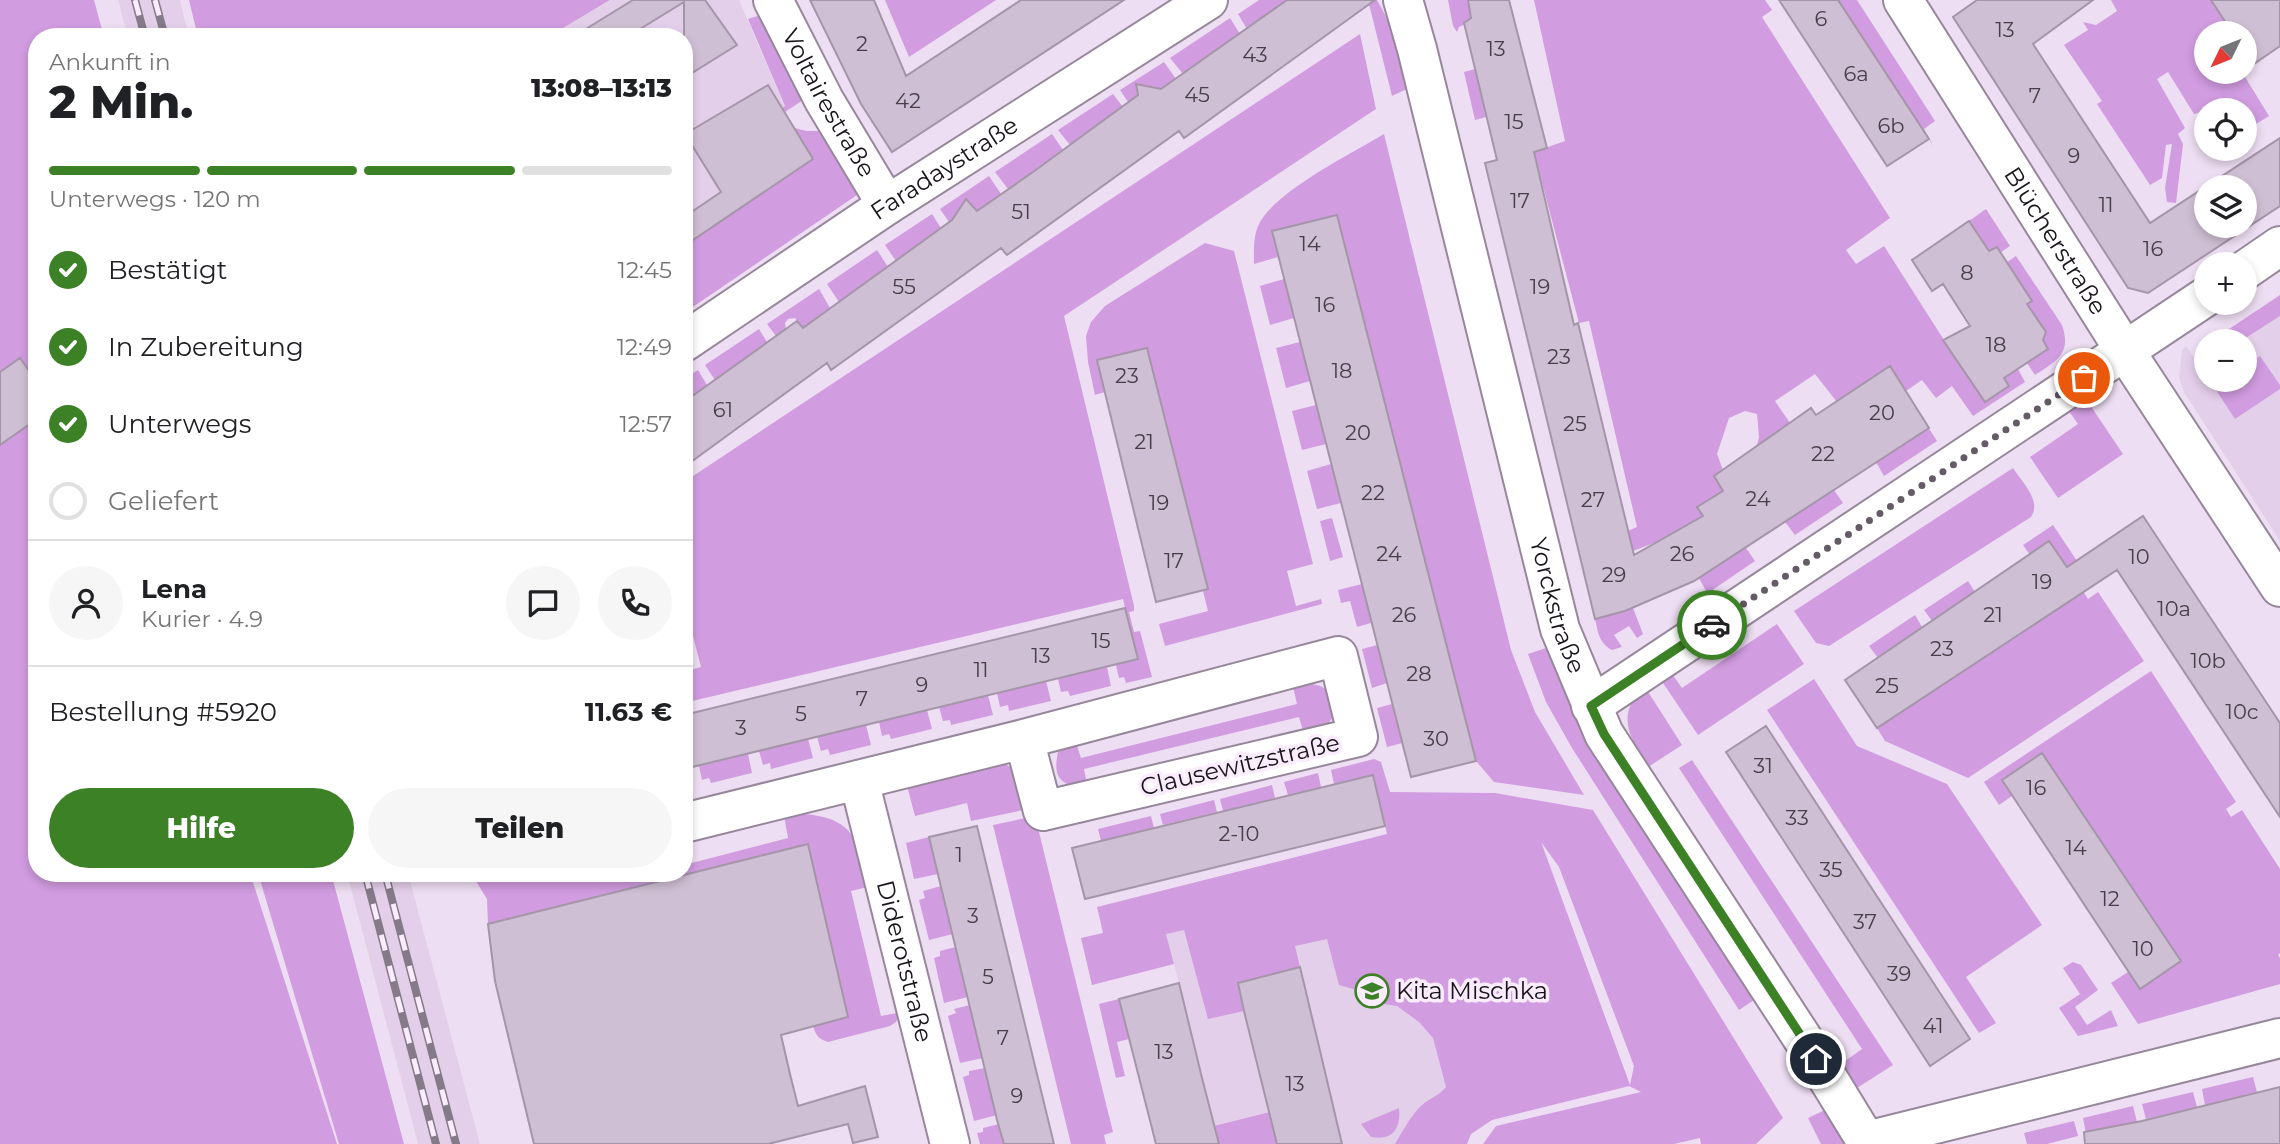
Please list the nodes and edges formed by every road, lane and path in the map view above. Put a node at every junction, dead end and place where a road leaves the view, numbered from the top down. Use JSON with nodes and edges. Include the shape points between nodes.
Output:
{"nodes":[{"id":1,"x":773,"y":0,"type":"edge"},
{"id":2,"x":1208,"y":0,"type":"edge"},
{"id":3,"x":1403,"y":0,"type":"edge"},
{"id":4,"x":1909,"y":2,"type":"edge"},
{"id":5,"x":887,"y":205,"type":"junction"},
{"id":6,"x":2280,"y":246,"type":"edge"},
{"id":7,"x":2257,"y":262,"type":"edge"},
{"id":8,"x":2194,"y":305,"type":"edge"},
{"id":9,"x":693,"y":336,"type":"edge"},
{"id":10,"x":2125,"y":351,"type":"junction"},
{"id":11,"x":2280,"y":587,"type":"edge"},
{"id":12,"x":1591,"y":706,"type":"junction"},
{"id":13,"x":1024,"y":739,"type":"junction"},
{"id":14,"x":859,"y":780,"type":"junction"},
{"id":15,"x":693,"y":821,"type":"edge"},
{"id":16,"x":2280,"y":1038,"type":"edge"},
{"id":17,"x":1868,"y":1142,"type":"edge"},
{"id":18,"x":950,"y":1144,"type":"edge"}],
"edges":[{"from":1,"to":5,"type":"street","name":"Voltairestraße","via":[[824,100]]},
{"from":2,"to":5,"type":"street","name":"Faradaystraße"},
{"from":3,"to":12,"type":"street","name":"Yorckstraße","via":[[1560,628]]},
{"from":4,"to":10,"type":"street","name":"Blücherstraße"},
{"from":5,"to":9,"type":"street","name":"Faradaystraße"},
{"from":6,"to":7,"type":"street"},
{"from":8,"to":10,"type":"street"},
{"from":10,"to":11,"type":"street","name":"Blücherstraße"},
{"from":10,"to":12,"type":"street"},
{"from":12,"to":17,"type":"street","name":"Yorckstraße","via":[[1604,734]]},
{"from":13,"to":13,"type":"street","name":"Clausewitzstraße","via":[[1043,811],[1358,737],[1338,656]]},
{"from":13,"to":14,"type":"street","name":"Clausewitzstraße"},
{"from":14,"to":15,"type":"street","name":"Clausewitzstraße"},
{"from":14,"to":18,"type":"street","name":"Diderotstraße"},
{"from":16,"to":17,"type":"street"}]}
